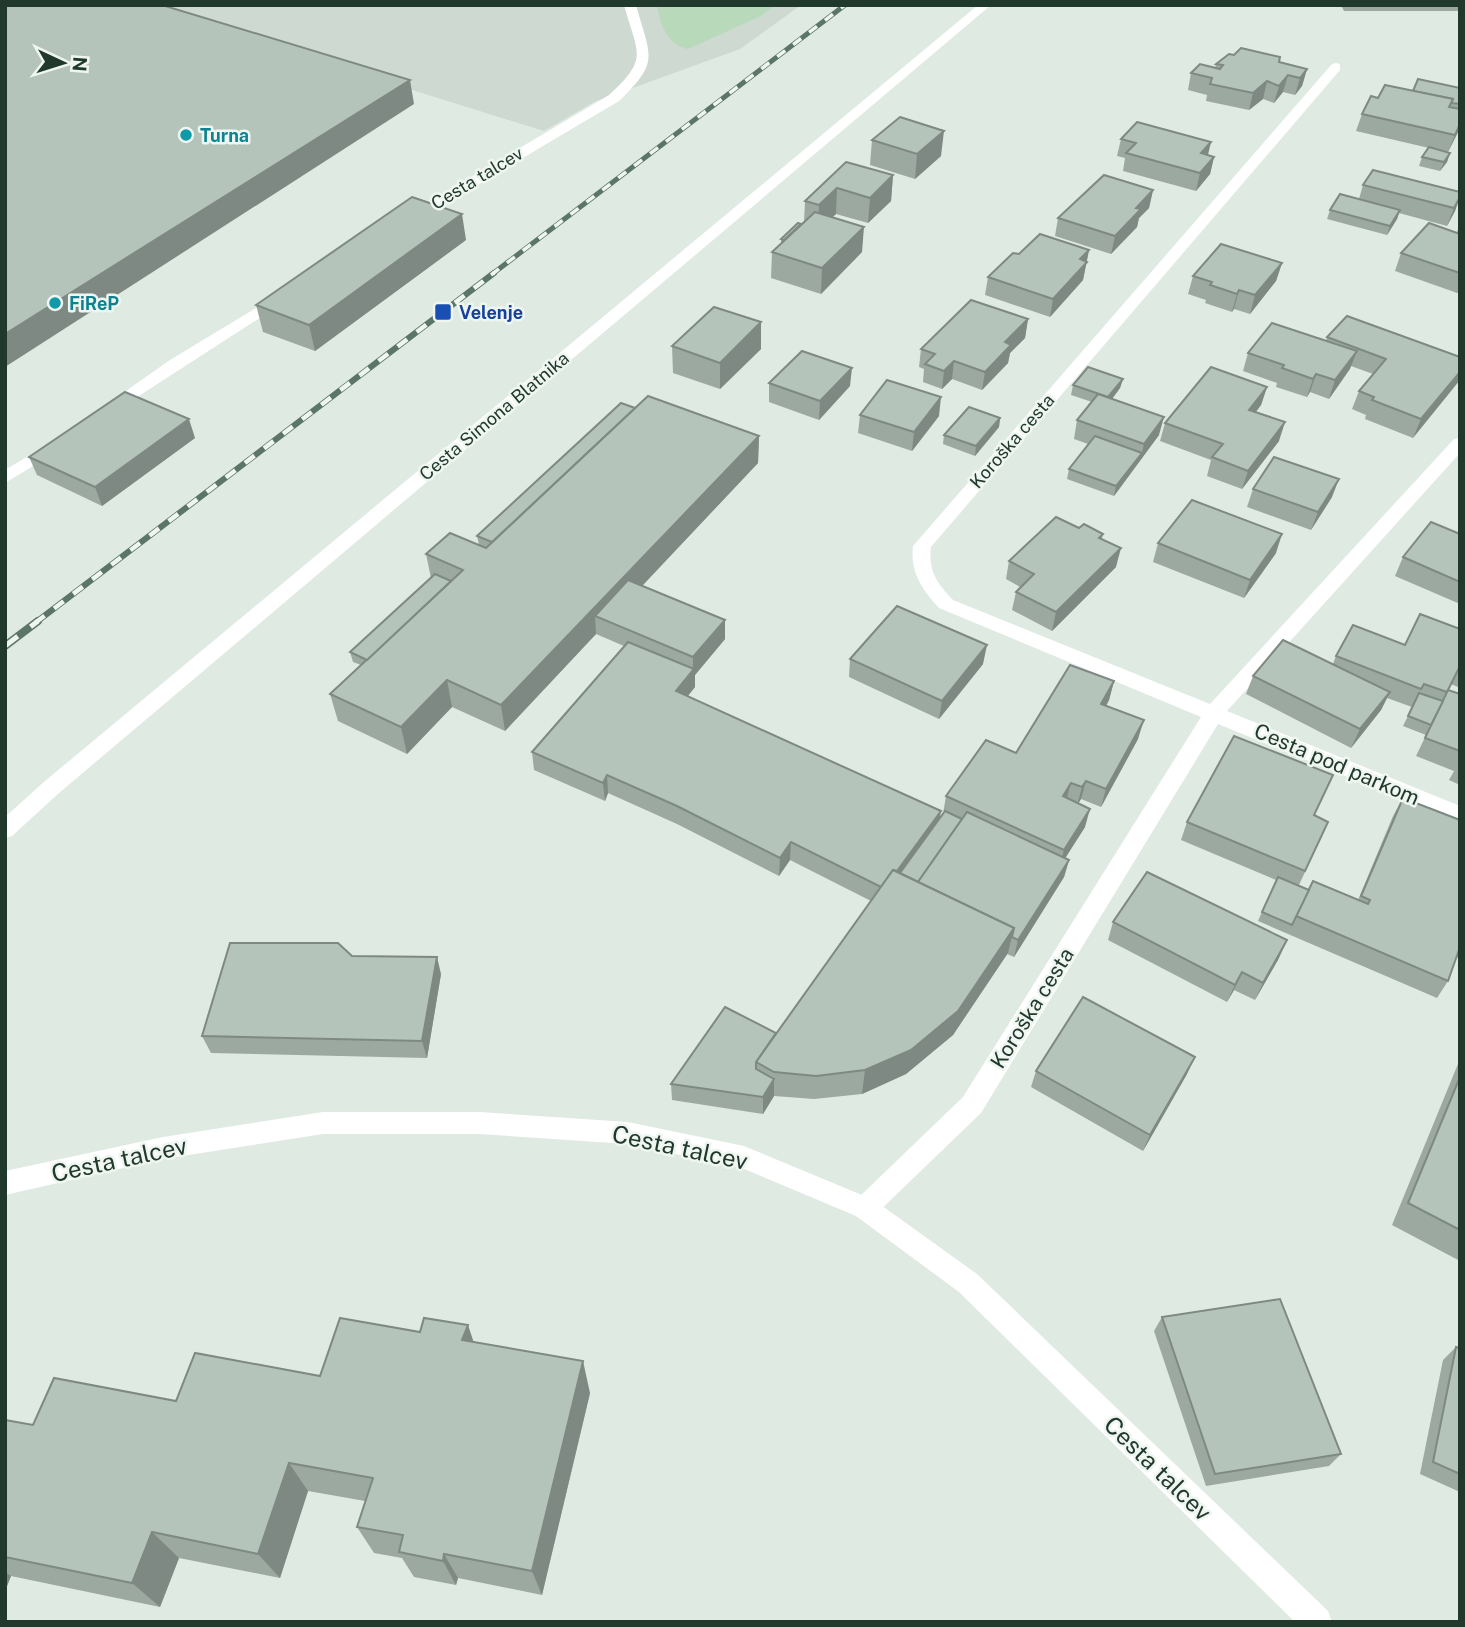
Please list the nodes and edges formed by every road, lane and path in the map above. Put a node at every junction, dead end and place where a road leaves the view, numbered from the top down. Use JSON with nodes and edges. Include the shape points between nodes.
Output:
{"nodes":[{"id":1,"x":630,"y":5,"type":"edge"},
{"id":2,"x":985,"y":5,"type":"edge"},
{"id":3,"x":1336,"y":67,"type":"dead end"},
{"id":4,"x":402,"y":224,"type":"edge"},
{"id":5,"x":295,"y":290,"type":"edge"},
{"id":6,"x":96,"y":417,"type":"edge"},
{"id":7,"x":62,"y":440,"type":"edge"},
{"id":8,"x":1460,"y":443,"type":"edge"},
{"id":9,"x":5,"y":478,"type":"edge"},
{"id":10,"x":1214,"y":713,"type":"junction"},
{"id":11,"x":1460,"y":815,"type":"edge"},
{"id":12,"x":5,"y":830,"type":"edge"},
{"id":13,"x":5,"y":1183,"type":"edge"},
{"id":14,"x":865,"y":1209,"type":"junction"},
{"id":15,"x":1317,"y":1622,"type":"edge"}],
"edges":[{"from":1,"to":4,"type":"street","name":"Cesta talcev","via":[[645,54],[639,76],[614,98]]},
{"from":2,"to":12,"type":"street","name":"Cesta Simona Blatnika"},
{"from":3,"to":10,"type":"street","name":"Koroška cesta","via":[[922,546],[920,556],[919,566],[929,586],[946,604]]},
{"from":5,"to":6,"type":"street"},
{"from":7,"to":9,"type":"street"},
{"from":8,"to":10,"type":"street","name":"Koroška cesta"},
{"from":10,"to":11,"type":"street","name":"Cesta pod parkom"},
{"from":10,"to":14,"type":"street","name":"Koroška cesta","via":[[972,1105]]},
{"from":13,"to":14,"type":"street","name":"Cesta talcev","via":[[163,1148],[323,1123],[480,1123],[628,1133],[744,1157]]},
{"from":14,"to":15,"type":"street","name":"Cesta talcev","via":[[968,1283]]}]}
